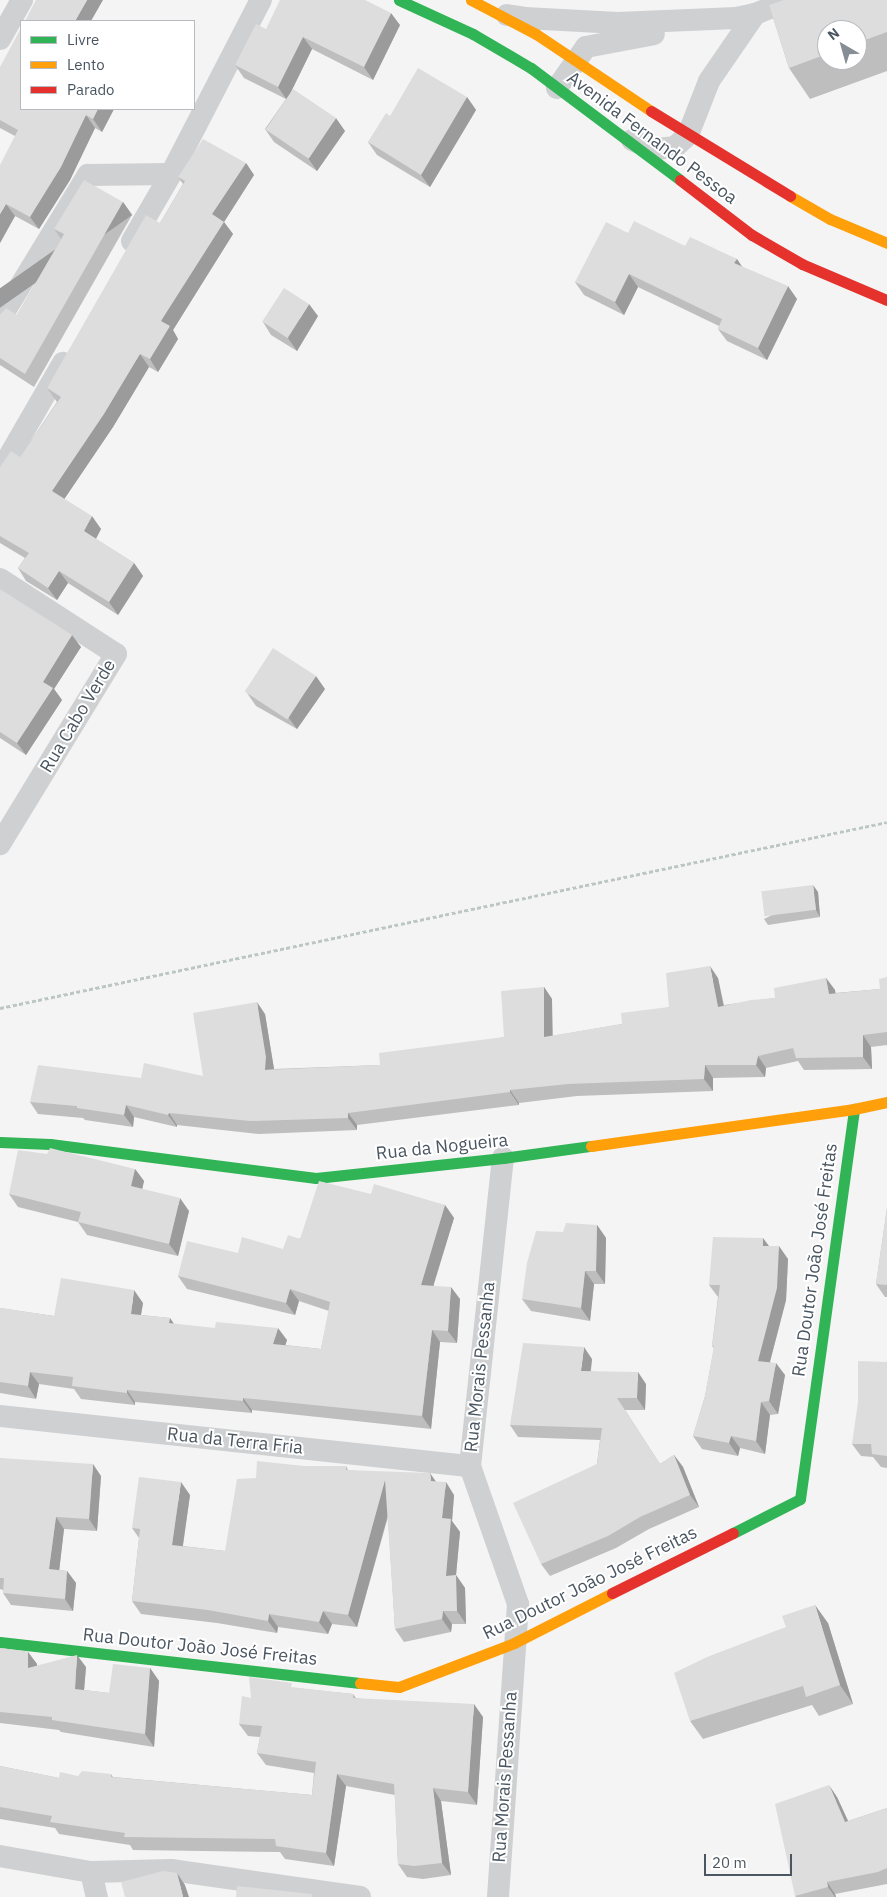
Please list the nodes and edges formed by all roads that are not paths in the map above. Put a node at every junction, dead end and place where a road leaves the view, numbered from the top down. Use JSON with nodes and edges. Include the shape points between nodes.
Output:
{"nodes":[{"id":1,"x":22,"y":0,"type":"edge"},
{"id":2,"x":261,"y":0,"type":"edge"},
{"id":3,"x":399,"y":0,"type":"edge"},
{"id":4,"x":471,"y":0,"type":"edge"},
{"id":5,"x":790,"y":0,"type":"edge"},
{"id":6,"x":500,"y":14,"type":"junction"},
{"id":7,"x":755,"y":14,"type":"junction"},
{"id":8,"x":694,"y":20,"type":"junction"},
{"id":9,"x":0,"y":39,"type":"edge"},
{"id":10,"x":576,"y":61,"type":"junction"},
{"id":11,"x":557,"y":88,"type":"junction"},
{"id":12,"x":612,"y":129,"type":"junction"},
{"id":13,"x":688,"y":134,"type":"junction"},
{"id":14,"x":171,"y":174,"type":"junction"},
{"id":15,"x":887,"y":243,"type":"edge"},
{"id":16,"x":122,"y":259,"type":"edge"},
{"id":17,"x":887,"y":300,"type":"edge"},
{"id":18,"x":0,"y":320,"type":"edge"},
{"id":19,"x":73,"y":344,"type":"edge"},
{"id":20,"x":0,"y":472,"type":"edge"},
{"id":21,"x":0,"y":579,"type":"edge"},
{"id":22,"x":0,"y":844,"type":"edge"},
{"id":23,"x":887,"y":1102,"type":"edge"},
{"id":24,"x":854,"y":1109,"type":"junction"},
{"id":25,"x":0,"y":1142,"type":"edge"},
{"id":26,"x":503,"y":1158,"type":"junction"},
{"id":27,"x":0,"y":1416,"type":"edge"},
{"id":28,"x":470,"y":1466,"type":"junction"},
{"id":29,"x":0,"y":1642,"type":"edge"},
{"id":30,"x":514,"y":1643,"type":"junction"},
{"id":31,"x":0,"y":1856,"type":"edge"},
{"id":32,"x":91,"y":1872,"type":"junction"},
{"id":33,"x":98,"y":1897,"type":"edge"},
{"id":34,"x":360,"y":1897,"type":"edge"},
{"id":35,"x":498,"y":1897,"type":"edge"}],
"edges":[{"from":1,"to":9,"type":"street"},
{"from":2,"to":14,"type":"street"},
{"from":3,"to":11,"type":"street","name":"Avenida Fernando Pessoa","via":[[473,34],[531,68]]},
{"from":4,"to":6,"type":"street"},
{"from":5,"to":7,"type":"street"},
{"from":6,"to":8,"type":"street","via":[[618,23]]},
{"from":6,"to":10,"type":"street"},
{"from":7,"to":8,"type":"street"},
{"from":7,"to":13,"type":"street","via":[[709,81]]},
{"from":8,"to":10,"type":"street","via":[[666,32],[586,47]]},
{"from":10,"to":11,"type":"street"},
{"from":10,"to":13,"type":"street"},
{"from":11,"to":12,"type":"street","name":"Avenida Fernando Pessoa"},
{"from":12,"to":13,"type":"street","via":[[654,149],[675,147]]},
{"from":12,"to":17,"type":"street","name":"Avenida Fernando Pessoa","via":[[752,235],[802,264]]},
{"from":13,"to":15,"type":"street","via":[[814,210]]},
{"from":14,"to":16,"type":"street"},
{"from":14,"to":18,"type":"street","via":[[88,175]]},
{"from":19,"to":20,"type":"street"},
{"from":21,"to":22,"type":"street","name":"Rua Cabo Verde","via":[[116,654]]},
{"from":23,"to":24,"type":"street","name":"Rua da Nogueira"},
{"from":24,"to":26,"type":"street","name":"Rua da Nogueira"},
{"from":24,"to":30,"type":"street","name":"Rua Doutor João José Freitas","via":[[800,1499]]},
{"from":25,"to":26,"type":"street","name":"Rua da Nogueira","via":[[50,1144],[316,1178]]},
{"from":26,"to":28,"type":"street","name":"Rua Morais Pessanha"},
{"from":27,"to":28,"type":"street","name":"Rua da Terra Fria"},
{"from":28,"to":30,"type":"street","name":"Rua Morais Pessanha","via":[[518,1604]]},
{"from":29,"to":30,"type":"street","name":"Rua Doutor João José Freitas","via":[[399,1688]]},
{"from":30,"to":35,"type":"street","name":"Rua Morais Pessanha"},
{"from":31,"to":32,"type":"street"},
{"from":32,"to":33,"type":"street"},
{"from":32,"to":34,"type":"street","via":[[172,1870]]}]}
